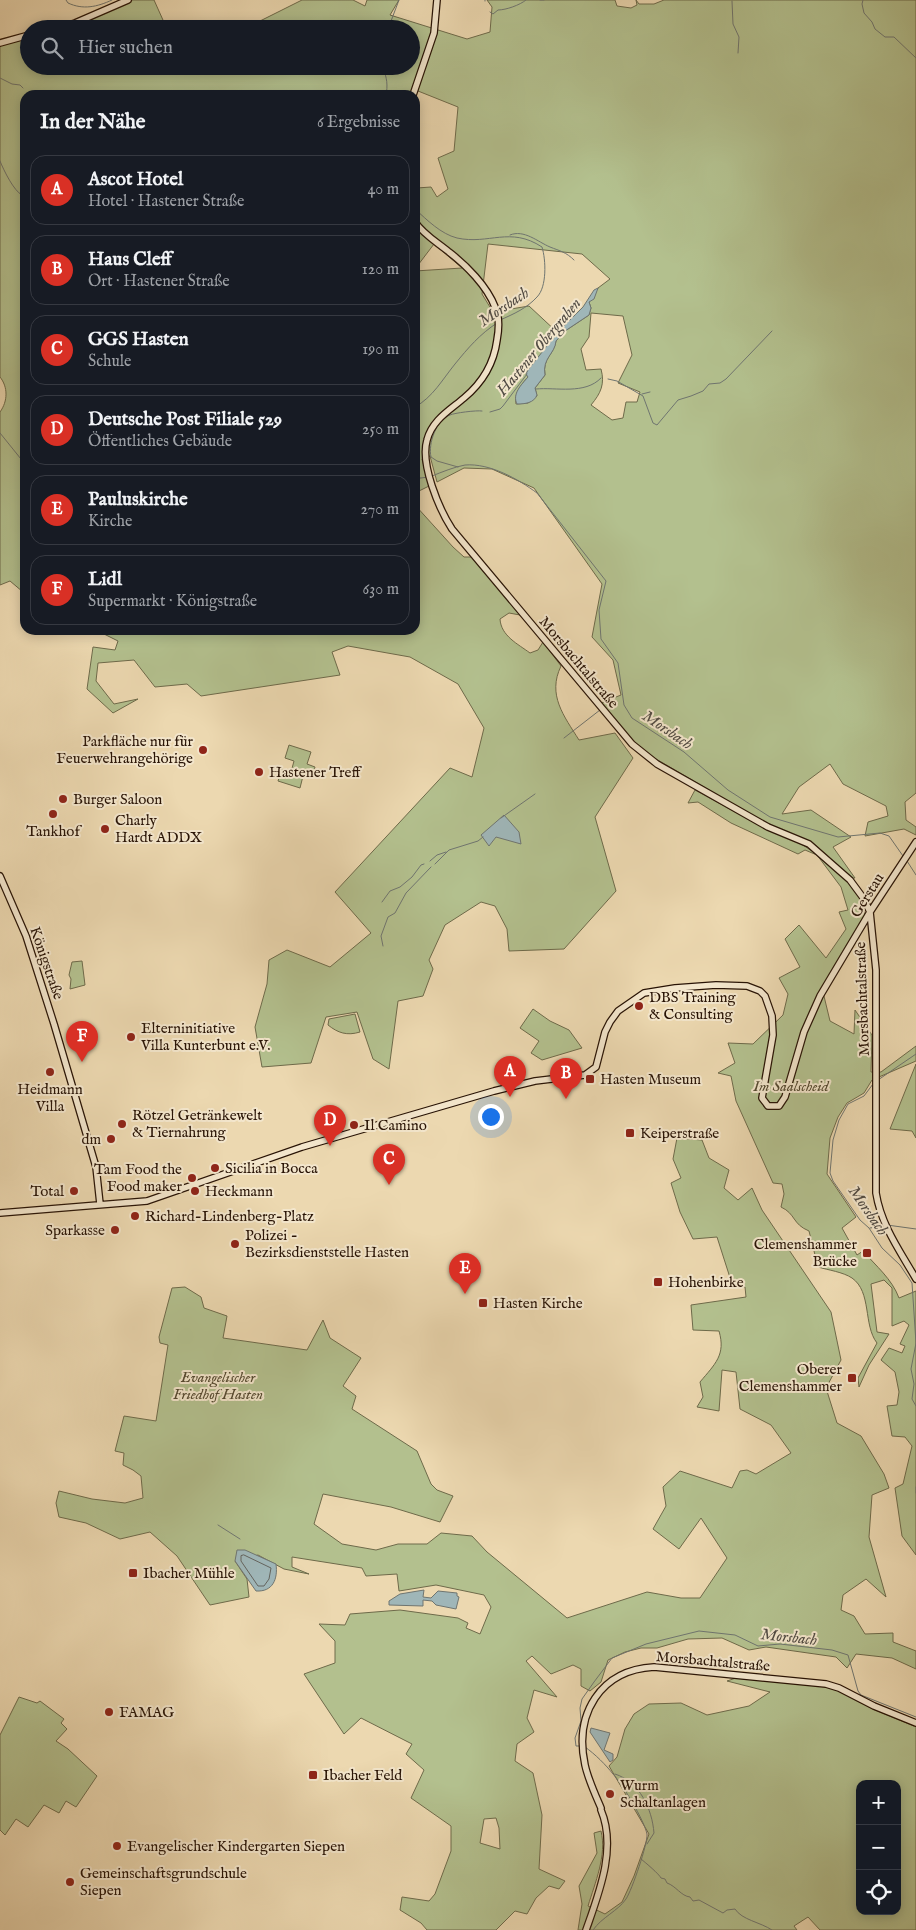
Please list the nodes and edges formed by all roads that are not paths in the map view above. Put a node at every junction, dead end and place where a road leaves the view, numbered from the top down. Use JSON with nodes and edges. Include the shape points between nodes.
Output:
{"nodes":[{"id":1,"x":128,"y":0,"type":"edge"},
{"id":2,"x":437,"y":0,"type":"edge"},
{"id":3,"x":82,"y":20,"type":"edge"},
{"id":4,"x":20,"y":38,"type":"edge"},
{"id":5,"x":0,"y":43,"type":"edge"},
{"id":6,"x":416,"y":90,"type":"edge"},
{"id":7,"x":420,"y":227,"type":"edge"},
{"id":8,"x":916,"y":842,"type":"edge"},
{"id":9,"x":0,"y":876,"type":"edge"},
{"id":10,"x":863,"y":897,"type":"junction"},
{"id":11,"x":879,"y":898,"type":"junction"},
{"id":12,"x":870,"y":912,"type":"junction"},
{"id":13,"x":100,"y":1204,"type":"junction"},
{"id":14,"x":0,"y":1213,"type":"edge"},
{"id":15,"x":916,"y":1279,"type":"edge"},
{"id":16,"x":916,"y":1723,"type":"edge"},
{"id":17,"x":586,"y":1930,"type":"edge"}],
"edges":[{"from":1,"to":3,"type":"main road"},
{"from":2,"to":6,"type":"main road","via":[[432,41]]},
{"from":4,"to":5,"type":"main road"},
{"from":7,"to":10,"type":"main road","name":"Morsbachtalstraße","via":[[472,274],[493,302],[498,315],[497,343],[481,381],[446,412],[429,434],[426,450],[430,476],[439,506],[452,529],[626,739],[680,777],[768,827],[809,844],[850,880]]},
{"from":8,"to":11,"type":"main road","name":"Gerstau"},
{"from":9,"to":13,"type":"main road","name":"Königstraße","via":[[26,936],[54,1024],[96,1167]]},
{"from":10,"to":11,"type":"main road"},
{"from":10,"to":12,"type":"main road","name":"Morsbachtalstraße"},
{"from":11,"to":12,"type":"main road","name":"Gerstau"},
{"from":12,"to":13,"type":"main road","name":"Gerstau","via":[[811,1014],[785,1097],[776,1107],[766,1105],[762,1096],[773,1035],[772,1016],[760,990],[747,986],[716,985],[675,988],[644,994],[618,1012],[605,1032],[598,1063],[589,1074],[535,1081],[494,1091],[296,1149],[148,1201]]},
{"from":12,"to":15,"type":"main road","name":"Morsbachtalstraße","via":[[876,970],[876,1193],[886,1227]]},
{"from":13,"to":14,"type":"main road"},
{"from":16,"to":17,"type":"main road","name":"Morsbachtalstraße","via":[[826,1684],[654,1667],[635,1669],[610,1680],[591,1706],[583,1740],[585,1765],[608,1832],[607,1851]]}]}
